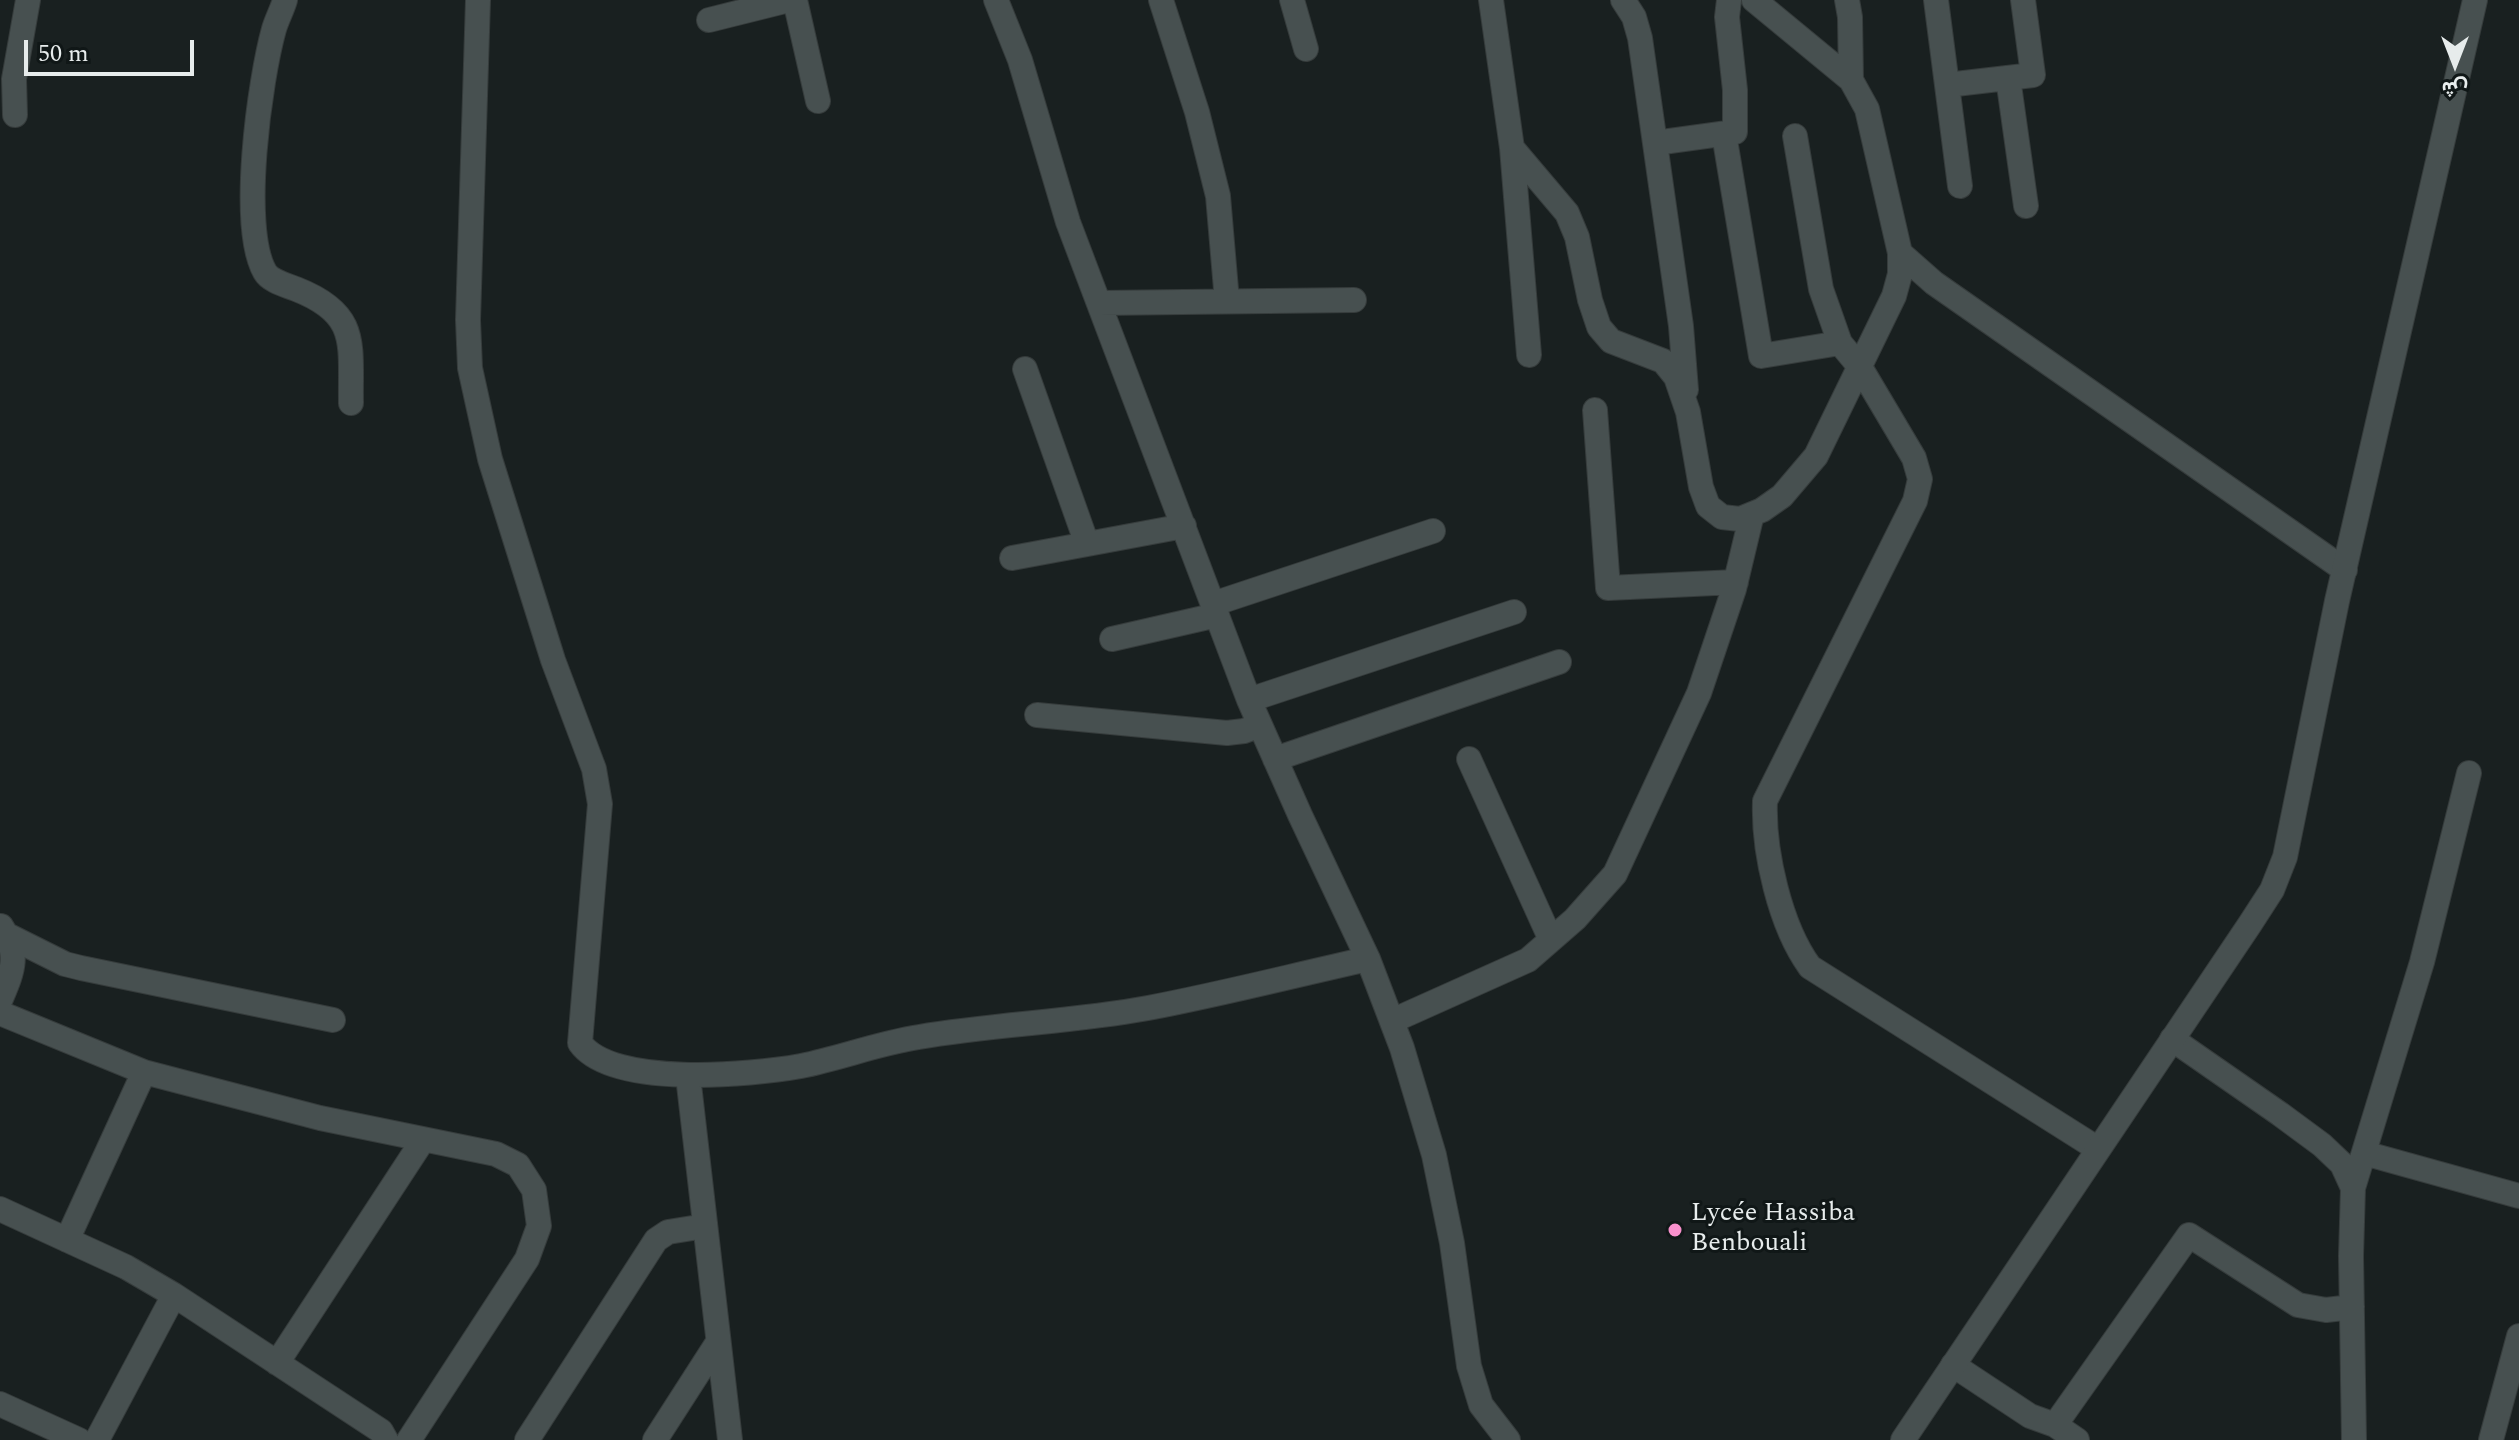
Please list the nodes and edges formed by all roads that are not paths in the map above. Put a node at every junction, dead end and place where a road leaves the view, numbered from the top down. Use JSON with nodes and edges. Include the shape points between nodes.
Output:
{"nodes":[{"id":1,"x":28,"y":0,"type":"edge"},
{"id":2,"x":285,"y":0,"type":"edge"},
{"id":3,"x":478,"y":0,"type":"edge"},
{"id":4,"x":789,"y":0,"type":"edge"},
{"id":5,"x":795,"y":0,"type":"edge"},
{"id":6,"x":996,"y":0,"type":"edge"},
{"id":7,"x":1161,"y":0,"type":"edge"},
{"id":8,"x":1292,"y":0,"type":"edge"},
{"id":9,"x":1491,"y":0,"type":"edge"},
{"id":10,"x":1623,"y":0,"type":"edge"},
{"id":11,"x":1729,"y":0,"type":"edge"},
{"id":12,"x":1754,"y":0,"type":"edge"},
{"id":13,"x":1847,"y":0,"type":"edge"},
{"id":14,"x":1936,"y":0,"type":"edge"},
{"id":15,"x":2023,"y":0,"type":"edge"},
{"id":16,"x":2475,"y":0,"type":"edge"},
{"id":17,"x":709,"y":20,"type":"dead end"},
{"id":18,"x":1306,"y":49,"type":"dead end"},
{"id":19,"x":2008,"y":78,"type":"junction"},
{"id":20,"x":1851,"y":80,"type":"junction"},
{"id":21,"x":1947,"y":85,"type":"junction"},
{"id":22,"x":818,"y":101,"type":"dead end"},
{"id":23,"x":15,"y":115,"type":"dead end"},
{"id":24,"x":1724,"y":134,"type":"junction"},
{"id":25,"x":1795,"y":136,"type":"dead end"},
{"id":26,"x":1655,"y":143,"type":"junction"},
{"id":27,"x":1512,"y":148,"type":"junction"},
{"id":28,"x":1960,"y":186,"type":"dead end"},
{"id":29,"x":2026,"y":206,"type":"dead end"},
{"id":30,"x":1900,"y":253,"type":"junction"},
{"id":31,"x":1354,"y":300,"type":"dead end"},
{"id":32,"x":1227,"y":301,"type":"junction"},
{"id":33,"x":1099,"y":303,"type":"junction"},
{"id":34,"x":1840,"y":343,"type":"junction"},
{"id":35,"x":1529,"y":355,"type":"dead end"},
{"id":36,"x":1860,"y":367,"type":"junction"},
{"id":37,"x":1025,"y":369,"type":"dead end"},
{"id":38,"x":351,"y":403,"type":"dead end"},
{"id":39,"x":1595,"y":410,"type":"dead end"},
{"id":40,"x":1688,"y":412,"type":"junction"},
{"id":41,"x":1752,"y":514,"type":"junction"},
{"id":42,"x":1184,"y":526,"type":"junction"},
{"id":43,"x":1433,"y":531,"type":"dead end"},
{"id":44,"x":1087,"y":544,"type":"junction"},
{"id":45,"x":1012,"y":558,"type":"dead end"},
{"id":46,"x":2345,"y":570,"type":"junction"},
{"id":47,"x":1736,"y":582,"type":"junction"},
{"id":48,"x":1215,"y":610,"type":"junction"},
{"id":49,"x":1514,"y":612,"type":"dead end"},
{"id":50,"x":1112,"y":639,"type":"dead end"},
{"id":51,"x":1559,"y":662,"type":"dead end"},
{"id":52,"x":1249,"y":700,"type":"junction"},
{"id":53,"x":1037,"y":715,"type":"dead end"},
{"id":54,"x":1260,"y":725,"type":"junction"},
{"id":55,"x":1275,"y":759,"type":"junction"},
{"id":56,"x":1469,"y":759,"type":"dead end"},
{"id":57,"x":2469,"y":773,"type":"dead end"},
{"id":58,"x":4,"y":930,"type":"edge"},
{"id":59,"x":1551,"y":940,"type":"junction"},
{"id":60,"x":1368,"y":959,"type":"junction"},
{"id":61,"x":0,"y":1001,"type":"edge"},
{"id":62,"x":0,"y":1013,"type":"edge"},
{"id":63,"x":333,"y":1020,"type":"dead end"},
{"id":64,"x":1392,"y":1021,"type":"junction"},
{"id":65,"x":2172,"y":1039,"type":"junction"},
{"id":66,"x":144,"y":1072,"type":"junction"},
{"id":67,"x":688,"y":1076,"type":"junction"},
{"id":68,"x":423,"y":1140,"type":"junction"},
{"id":69,"x":2098,"y":1149,"type":"junction"},
{"id":70,"x":2364,"y":1153,"type":"junction"},
{"id":71,"x":2353,"y":1188,"type":"junction"},
{"id":72,"x":2519,"y":1196,"type":"edge"},
{"id":73,"x":0,"y":1209,"type":"edge"},
{"id":74,"x":705,"y":1226,"type":"junction"},
{"id":75,"x":67,"y":1240,"type":"junction"},
{"id":76,"x":174,"y":1295,"type":"junction"},
{"id":77,"x":2352,"y":1307,"type":"junction"},
{"id":78,"x":2519,"y":1336,"type":"edge"},
{"id":79,"x":718,"y":1342,"type":"junction"},
{"id":80,"x":277,"y":1363,"type":"junction"},
{"id":81,"x":1953,"y":1365,"type":"junction"},
{"id":82,"x":0,"y":1404,"type":"edge"},
{"id":83,"x":2055,"y":1425,"type":"junction"},
{"id":84,"x":79,"y":1440,"type":"edge"},
{"id":85,"x":97,"y":1440,"type":"edge"},
{"id":86,"x":386,"y":1440,"type":"edge"},
{"id":87,"x":409,"y":1440,"type":"edge"},
{"id":88,"x":527,"y":1440,"type":"edge"},
{"id":89,"x":655,"y":1440,"type":"edge"},
{"id":90,"x":730,"y":1440,"type":"edge"},
{"id":91,"x":1508,"y":1440,"type":"edge"},
{"id":92,"x":1903,"y":1440,"type":"edge"},
{"id":93,"x":2077,"y":1440,"type":"edge"},
{"id":94,"x":2354,"y":1440,"type":"edge"},
{"id":95,"x":2491,"y":1440,"type":"edge"}],
"edges":[{"from":1,"to":23,"type":"street","via":[[14,79]]},
{"from":2,"to":38,"type":"street","via":[[274,29],[255,149],[256,248],[266,274],[338,312],[350,340]]},
{"from":3,"to":67,"type":"street","via":[[470,368],[490,459],[553,660],[594,769],[600,804],[580,1043],[588,1055],[617,1068]]},
{"from":4,"to":17,"type":"street"},
{"from":5,"to":22,"type":"street"},
{"from":6,"to":33,"type":"street"},
{"from":7,"to":32,"type":"street","via":[[1218,196]]},
{"from":8,"to":18,"type":"street"},
{"from":9,"to":27,"type":"street"},
{"from":10,"to":26,"type":"street","via":[[1640,38]]},
{"from":11,"to":24,"type":"street","via":[[1735,132]]},
{"from":12,"to":20,"type":"street"},
{"from":13,"to":20,"type":"street"},
{"from":14,"to":21,"type":"street"},
{"from":15,"to":19,"type":"street","via":[[2033,75]]},
{"from":16,"to":46,"type":"street"},
{"from":19,"to":21,"type":"street"},
{"from":19,"to":29,"type":"street"},
{"from":20,"to":30,"type":"street","via":[[1867,109]]},
{"from":21,"to":28,"type":"street"},
{"from":24,"to":26,"type":"street"},
{"from":24,"to":34,"type":"street","via":[[1761,356]]},
{"from":25,"to":34,"type":"street","via":[[1821,289]]},
{"from":26,"to":40,"type":"street"},
{"from":27,"to":35,"type":"street"},
{"from":27,"to":40,"type":"street","via":[[1567,213],[1599,327],[1611,341],[1663,361],[1676,377]]},
{"from":30,"to":36,"type":"street","via":[[1894,296]]},
{"from":30,"to":46,"type":"street","via":[[1934,283]]},
{"from":31,"to":32,"type":"street"},
{"from":32,"to":33,"type":"street"},
{"from":33,"to":42,"type":"street"},
{"from":34,"to":36,"type":"street"},
{"from":36,"to":41,"type":"street","via":[[1816,456],[1782,496]]},
{"from":36,"to":69,"type":"street","via":[[1914,458],[1918,490],[1765,801],[1768,863],[1796,949],[1810,967]]},
{"from":37,"to":44,"type":"street"},
{"from":39,"to":47,"type":"street","via":[[1608,588]]},
{"from":40,"to":41,"type":"street","via":[[1708,506],[1722,517]]},
{"from":41,"to":47,"type":"street"},
{"from":42,"to":44,"type":"street"},
{"from":42,"to":48,"type":"street"},
{"from":43,"to":48,"type":"street"},
{"from":44,"to":45,"type":"street"},
{"from":46,"to":65,"type":"street","via":[[2285,857],[2272,890]]},
{"from":47,"to":59,"type":"street","via":[[1699,693],[1615,874]]},
{"from":48,"to":50,"type":"street"},
{"from":48,"to":52,"type":"street"},
{"from":49,"to":52,"type":"street"},
{"from":51,"to":55,"type":"street"},
{"from":52,"to":54,"type":"street"},
{"from":53,"to":54,"type":"street","via":[[1227,733]]},
{"from":54,"to":55,"type":"street"},
{"from":55,"to":60,"type":"street"},
{"from":56,"to":59,"type":"street"},
{"from":57,"to":70,"type":"street","via":[[2422,962]]},
{"from":58,"to":61,"type":"street","via":[[14,966]]},
{"from":58,"to":63,"type":"street","via":[[65,964]]},
{"from":59,"to":64,"type":"street","via":[[1528,960]]},
{"from":60,"to":64,"type":"street"},
{"from":60,"to":67,"type":"street","via":[[1147,1008],[919,1037],[767,1071]]},
{"from":62,"to":66,"type":"street"},
{"from":64,"to":91,"type":"street","via":[[1434,1155],[1469,1366],[1481,1405]]},
{"from":65,"to":69,"type":"street"},
{"from":65,"to":71,"type":"street","via":[[2322,1145],[2342,1164]]},
{"from":66,"to":68,"type":"street"},
{"from":66,"to":75,"type":"street"},
{"from":67,"to":74,"type":"street"},
{"from":68,"to":80,"type":"street"},
{"from":68,"to":87,"type":"street","via":[[496,1154],[518,1165],[534,1190],[539,1226],[527,1259]]},
{"from":69,"to":81,"type":"street"},
{"from":70,"to":71,"type":"street"},
{"from":70,"to":72,"type":"street"},
{"from":71,"to":77,"type":"street"},
{"from":73,"to":75,"type":"street"},
{"from":74,"to":79,"type":"street"},
{"from":74,"to":88,"type":"street","via":[[668,1232],[656,1240]]},
{"from":75,"to":76,"type":"street"},
{"from":76,"to":80,"type":"street"},
{"from":76,"to":85,"type":"street"},
{"from":77,"to":83,"type":"street","via":[[2298,1305],[2189,1235]]},
{"from":77,"to":94,"type":"street"},
{"from":78,"to":95,"type":"street"},
{"from":79,"to":89,"type":"street"},
{"from":79,"to":90,"type":"street"},
{"from":80,"to":86,"type":"street","via":[[381,1431]]},
{"from":81,"to":83,"type":"street","via":[[2030,1416]]},
{"from":81,"to":92,"type":"street"},
{"from":82,"to":84,"type":"street"},
{"from":83,"to":93,"type":"street"}]}
